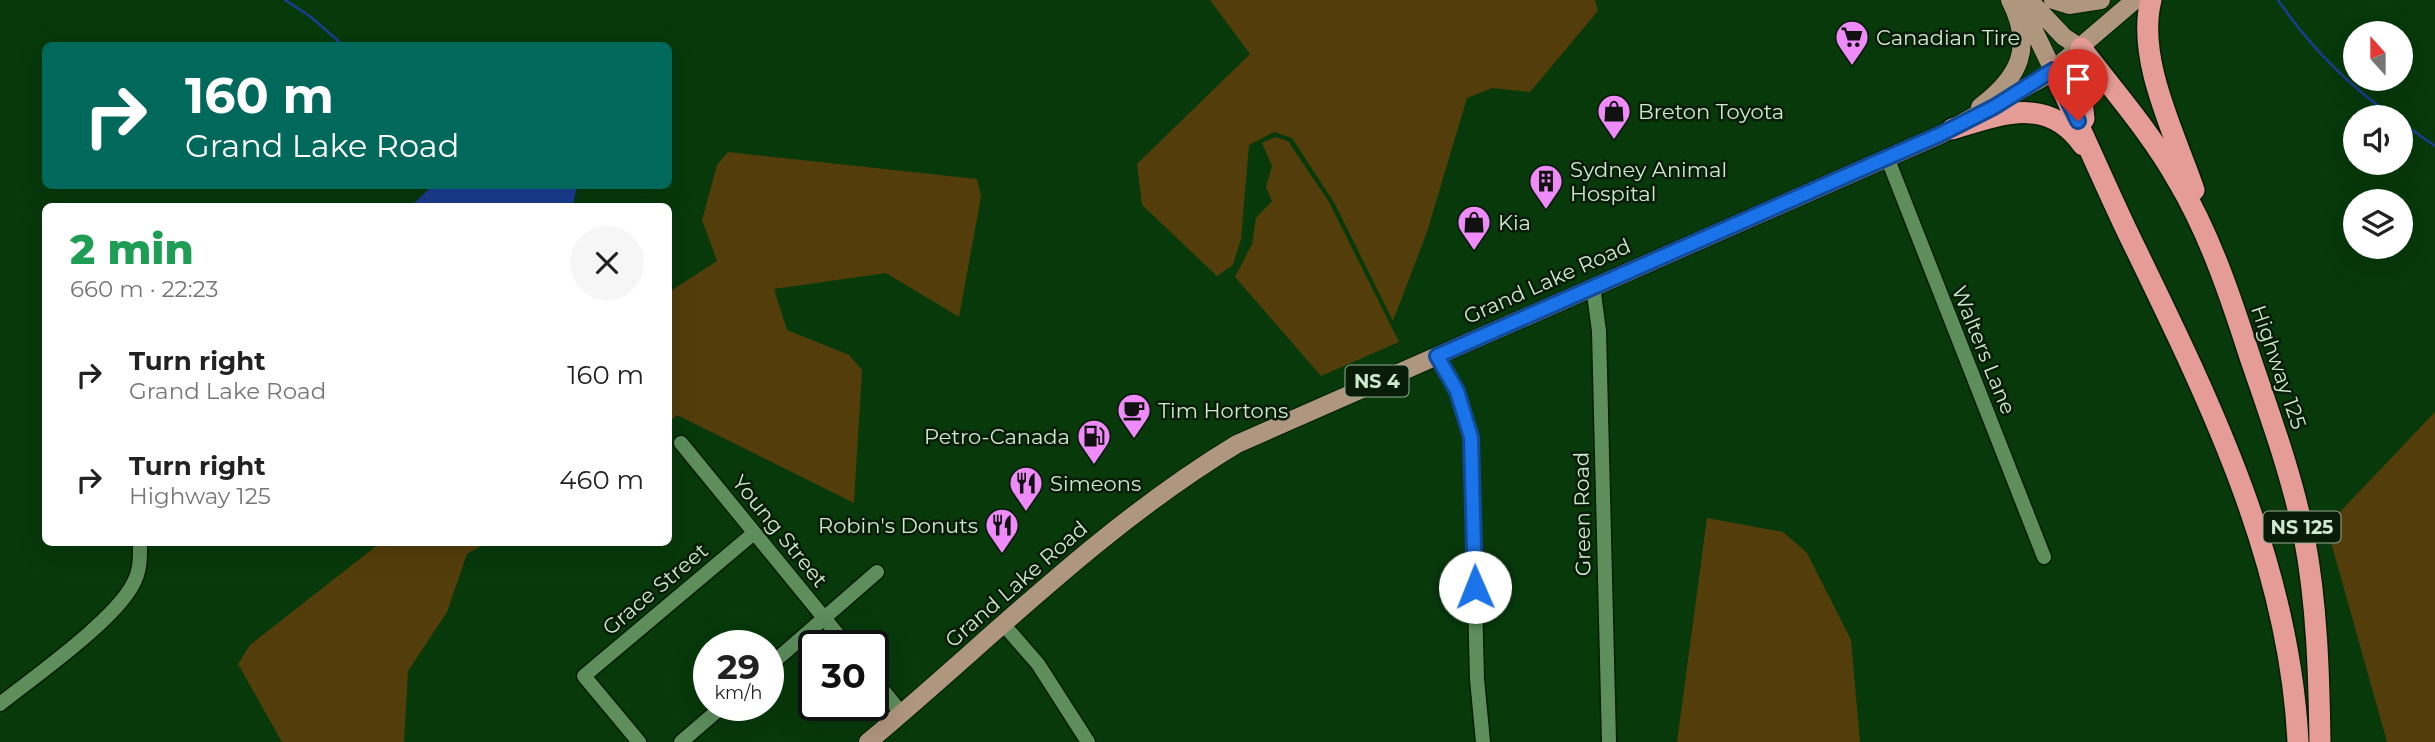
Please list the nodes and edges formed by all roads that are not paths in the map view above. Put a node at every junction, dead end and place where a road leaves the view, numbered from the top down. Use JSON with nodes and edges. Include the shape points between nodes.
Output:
{"nodes":[{"id":1,"x":2010,"y":0,"type":"edge"},
{"id":2,"x":2018,"y":0,"type":"edge"},
{"id":3,"x":2029,"y":0,"type":"edge"},
{"id":4,"x":2044,"y":0,"type":"edge"},
{"id":5,"x":2053,"y":0,"type":"edge"},
{"id":6,"x":2101,"y":0,"type":"edge"},
{"id":7,"x":2135,"y":0,"type":"edge"},
{"id":8,"x":2151,"y":0,"type":"edge"},
{"id":9,"x":2081,"y":48,"type":"junction"},
{"id":10,"x":2053,"y":70,"type":"junction"},
{"id":11,"x":1952,"y":129,"type":"junction"},
{"id":12,"x":1887,"y":157,"type":"junction"},
{"id":13,"x":2101,"y":170,"type":"junction"},
{"id":14,"x":2126,"y":229,"type":"junction"},
{"id":15,"x":1593,"y":286,"type":"junction"},
{"id":16,"x":2238,"y":321,"type":"junction"},
{"id":17,"x":1437,"y":356,"type":"junction"},
{"id":18,"x":681,"y":443,"type":"dead end"},
{"id":19,"x":754,"y":533,"type":"junction"},
{"id":20,"x":140,"y":547,"type":"dead end"},
{"id":21,"x":2044,"y":557,"type":"dead end"},
{"id":22,"x":877,"y":572,"type":"dead end"},
{"id":23,"x":824,"y":618,"type":"junction"},
{"id":24,"x":1004,"y":625,"type":"junction"},
{"id":25,"x":833,"y":630,"type":"edge"},
{"id":26,"x":784,"y":653,"type":"edge"},
{"id":27,"x":889,"y":698,"type":"edge"},
{"id":28,"x":0,"y":704,"type":"edge"},
{"id":29,"x":902,"y":714,"type":"junction"},
{"id":30,"x":705,"y":721,"type":"edge"},
{"id":31,"x":639,"y":742,"type":"edge"},
{"id":32,"x":681,"y":742,"type":"edge"},
{"id":33,"x":868,"y":742,"type":"edge"},
{"id":34,"x":1088,"y":742,"type":"edge"},
{"id":35,"x":1483,"y":742,"type":"edge"},
{"id":36,"x":1609,"y":742,"type":"edge"},
{"id":37,"x":2298,"y":742,"type":"edge"},
{"id":38,"x":2320,"y":742,"type":"edge"}],
"edges":[{"from":1,"to":11,"type":"main road","via":[[2023,36],[2020,60],[2006,83]]},
{"from":2,"to":10,"type":"main road"},
{"from":3,"to":9,"type":"main road"},
{"from":4,"to":9,"type":"main road"},
{"from":5,"to":6,"type":"main road","via":[[2069,5]]},
{"from":7,"to":9,"type":"main road","name":"Grand Lake Road","number":"NS 4"},
{"from":8,"to":16,"type":"highway","via":[[2147,37],[2152,66]]},
{"from":9,"to":10,"type":"main road","name":"Grand Lake Road","number":"NS 4"},
{"from":9,"to":13,"type":"highway","via":[[2084,116]]},
{"from":9,"to":16,"type":"highway","name":"Highway 125","number":"NS 125","via":[[2179,182]]},
{"from":10,"to":11,"type":"main road","name":"Grand Lake Road","number":"NS 4"},
{"from":10,"to":13,"type":"highway","number":"NS 125"},
{"from":11,"to":12,"type":"main road","name":"Grand Lake Road","number":"NS 4"},
{"from":11,"to":14,"type":"highway","via":[[2014,112],[2054,119],[2070,129],[2084,147]]},
{"from":12,"to":15,"type":"main road","name":"Grand Lake Road","number":"NS 4"},
{"from":12,"to":21,"type":"street","name":"Walters Lane"},
{"from":13,"to":14,"type":"highway","number":"NS 125"},
{"from":14,"to":37,"type":"highway","number":"NS 125","via":[[2198,379],[2246,496],[2280,615]]},
{"from":15,"to":17,"type":"main road","name":"Grand Lake Road","number":"NS 4"},
{"from":15,"to":36,"type":"street","name":"Green Road","via":[[1599,331]]},
{"from":16,"to":38,"type":"highway","name":"Highway 125","number":"NS 125","via":[[2289,475],[2304,538]]},
{"from":17,"to":24,"type":"main road","name":"Grand Lake Road","number":"NS 4","via":[[1277,425],[1191,472],[1098,541]]},
{"from":17,"to":35,"type":"street","via":[[1457,391],[1471,437],[1476,671]]},
{"from":18,"to":19,"type":"street","name":"Young Street"},
{"from":19,"to":23,"type":"street","name":"Young Street"},
{"from":19,"to":31,"type":"street","name":"Grace Street","via":[[584,677]]},
{"from":20,"to":28,"type":"street","via":[[137,575],[124,598]]},
{"from":22,"to":23,"type":"street"},
{"from":23,"to":25,"type":"street","name":"Young Street"},
{"from":23,"to":26,"type":"street"},
{"from":24,"to":29,"type":"main road","name":"Grand Lake Road","number":"NS 4"},
{"from":24,"to":34,"type":"street","via":[[1047,676]]},
{"from":27,"to":29,"type":"street"},
{"from":29,"to":33,"type":"main road","name":"Grand Lake Road","number":"NS 4"},
{"from":30,"to":32,"type":"street"}]}
